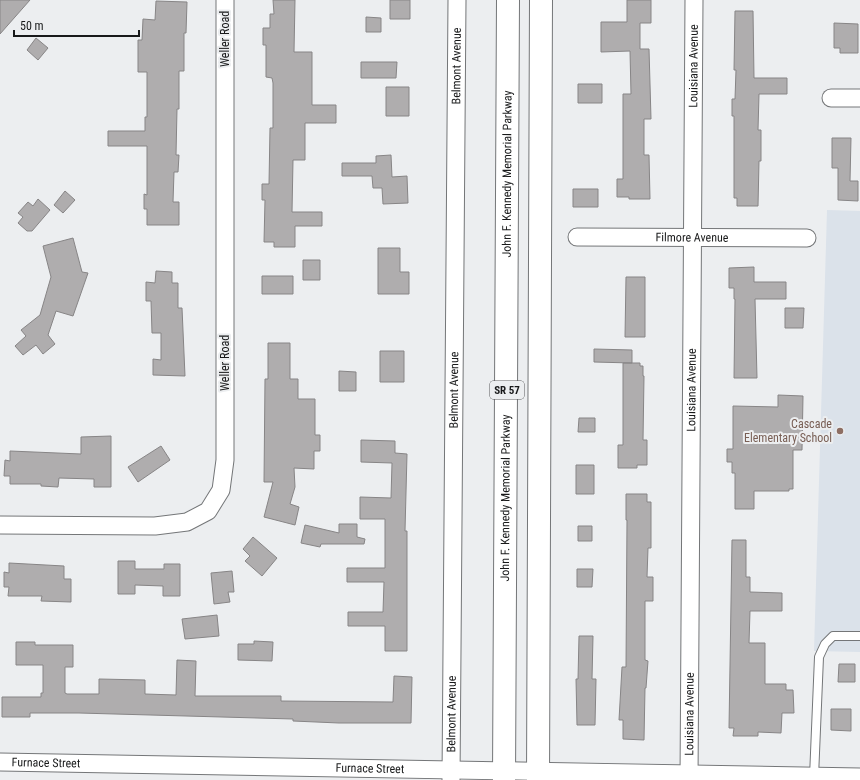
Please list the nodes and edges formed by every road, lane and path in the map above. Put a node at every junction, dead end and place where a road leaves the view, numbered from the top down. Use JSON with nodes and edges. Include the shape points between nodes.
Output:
{"nodes":[{"id":1,"x":225,"y":0,"type":"edge"},
{"id":2,"x":457,"y":0,"type":"edge"},
{"id":3,"x":508,"y":0,"type":"edge"},
{"id":4,"x":541,"y":0,"type":"edge"},
{"id":5,"x":694,"y":0,"type":"edge"},
{"id":6,"x":830,"y":98,"type":"dead end"},
{"id":7,"x":860,"y":98,"type":"edge"},
{"id":8,"x":577,"y":237,"type":"dead end"},
{"id":9,"x":692,"y":237,"type":"junction"},
{"id":10,"x":807,"y":238,"type":"dead end"},
{"id":11,"x":0,"y":525,"type":"edge"},
{"id":12,"x":860,"y":636,"type":"edge"},
{"id":13,"x":0,"y":762,"type":"edge"},
{"id":14,"x":451,"y":775,"type":"edge"},
{"id":15,"x":504,"y":775,"type":"edge"},
{"id":16,"x":538,"y":776,"type":"edge"},
{"id":17,"x":690,"y":777,"type":"edge"},
{"id":18,"x":814,"y":778,"type":"edge"},
{"id":19,"x":860,"y":778,"type":"edge"}],
"edges":[{"from":1,"to":11,"type":"street","name":"Weller Road","via":[[225,460],[222,490],[208,511],[187,522],[155,526]]},
{"from":2,"to":14,"type":"street","name":"Belmont Avenue"},
{"from":3,"to":15,"type":"highway","name":"John F. Kennedy Memorial Parkway","number":"SR 57"},
{"from":4,"to":16,"type":"highway","number":"SR 57"},
{"from":5,"to":9,"type":"street","name":"Louisiana Avenue"},
{"from":6,"to":7,"type":"street"},
{"from":8,"to":9,"type":"street","name":"Filmore Avenue"},
{"from":9,"to":10,"type":"street","name":"Filmore Avenue"},
{"from":9,"to":17,"type":"street","name":"Louisiana Avenue"},
{"from":12,"to":18,"type":"lane","via":[[833,636],[825,644],[819,657]]},
{"from":13,"to":14,"type":"street","name":"Furnace Street"},
{"from":14,"to":15,"type":"street","name":"Furnace Street"},
{"from":15,"to":16,"type":"street","name":"Furnace Street"},
{"from":16,"to":17,"type":"street","name":"Furnace Street"},
{"from":17,"to":18,"type":"street","name":"Furnace Street"},
{"from":18,"to":19,"type":"street","name":"Furnace Street"}]}
